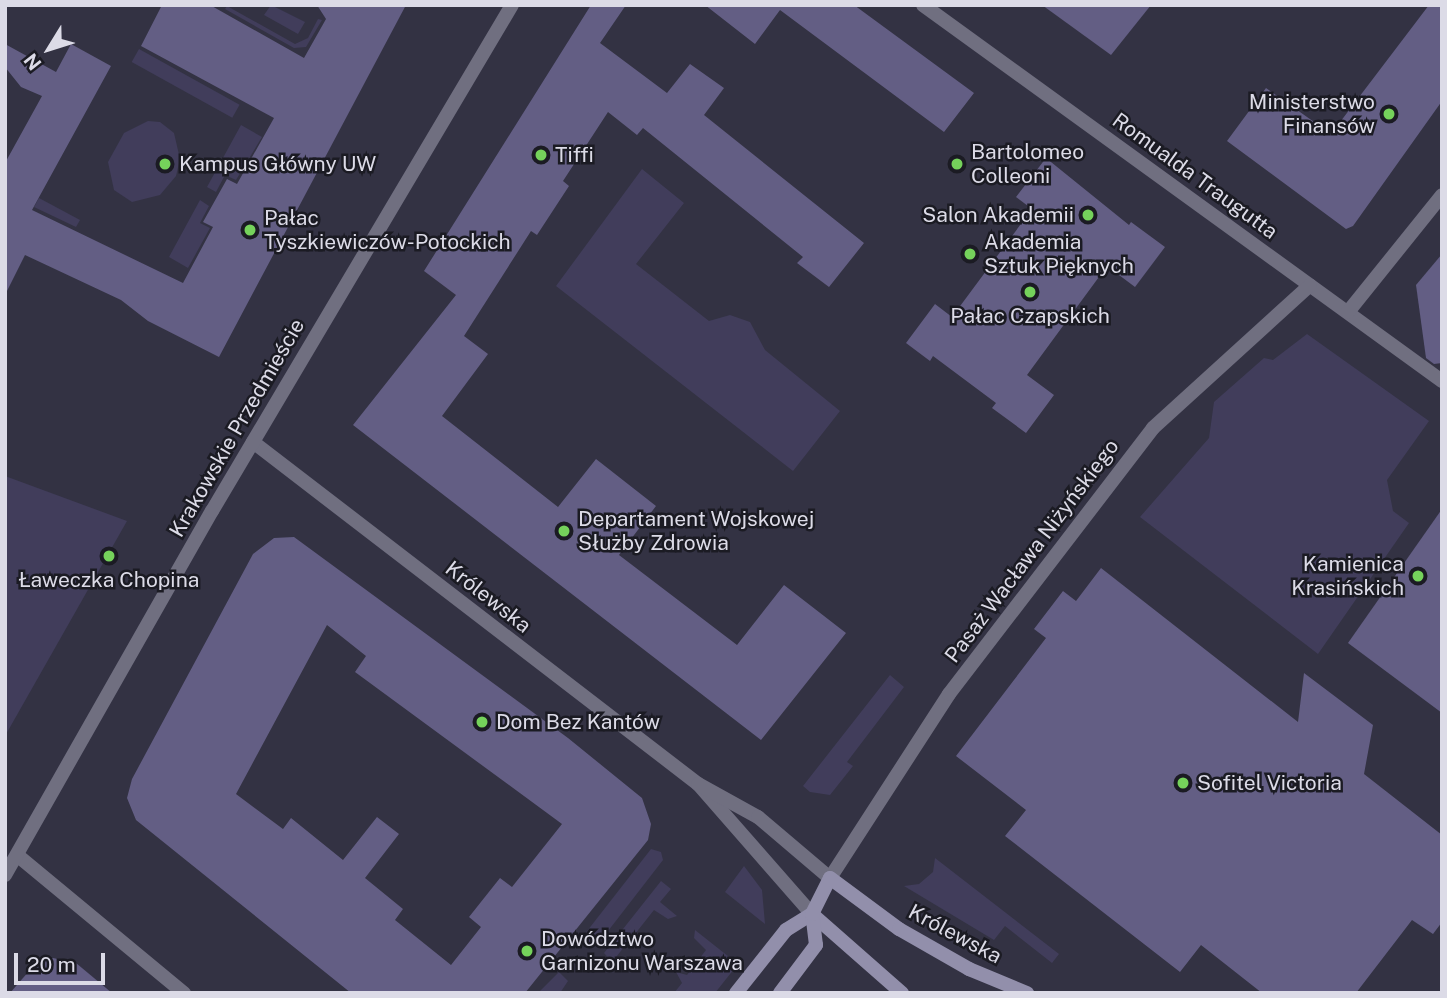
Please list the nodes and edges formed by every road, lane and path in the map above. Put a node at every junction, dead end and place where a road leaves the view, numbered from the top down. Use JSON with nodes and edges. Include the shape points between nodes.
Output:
{"nodes":[{"id":1,"x":512,"y":5,"type":"edge"},
{"id":2,"x":923,"y":5,"type":"edge"},
{"id":3,"x":1442,"y":195,"type":"edge"},
{"id":4,"x":1310,"y":285,"type":"junction"},
{"id":5,"x":1348,"y":313,"type":"junction"},
{"id":6,"x":1442,"y":381,"type":"edge"},
{"id":7,"x":253,"y":442,"type":"junction"},
{"id":8,"x":698,"y":784,"type":"junction"},
{"id":9,"x":17,"y":855,"type":"junction"},
{"id":10,"x":5,"y":875,"type":"edge"},
{"id":11,"x":830,"y":878,"type":"junction"},
{"id":12,"x":812,"y":914,"type":"junction"},
{"id":13,"x":184,"y":993,"type":"edge"},
{"id":14,"x":736,"y":993,"type":"edge"},
{"id":15,"x":780,"y":993,"type":"edge"},
{"id":16,"x":902,"y":993,"type":"edge"},
{"id":17,"x":1027,"y":993,"type":"edge"}],
"edges":[{"from":1,"to":7,"type":"street","name":"Krakowskie Przedmieście"},
{"from":2,"to":4,"type":"street","name":"Romualda Traugutta"},
{"from":3,"to":5,"type":"street"},
{"from":4,"to":5,"type":"street","name":"Romualda Traugutta"},
{"from":4,"to":11,"type":"street","name":"Pasaż Wacława Niżyńskiego","via":[[1153,428],[948,694]]},
{"from":5,"to":6,"type":"street","name":"Romualda Traugutta"},
{"from":7,"to":8,"type":"street","name":"Królewska"},
{"from":7,"to":9,"type":"street","name":"Krakowskie Przedmieście"},
{"from":8,"to":11,"type":"street","name":"Królewska","via":[[758,817]]},
{"from":8,"to":12,"type":"street","name":"Królewska"},
{"from":9,"to":10,"type":"street","name":"Krakowskie Przedmieście"},
{"from":9,"to":13,"type":"street"},
{"from":11,"to":12,"type":"street"},
{"from":11,"to":17,"type":"street","name":"Królewska","via":[[890,924],[970,969]]},
{"from":12,"to":14,"type":"street","via":[[786,930]]},
{"from":12,"to":15,"type":"street","via":[[816,945]]},
{"from":12,"to":16,"type":"street"}]}
